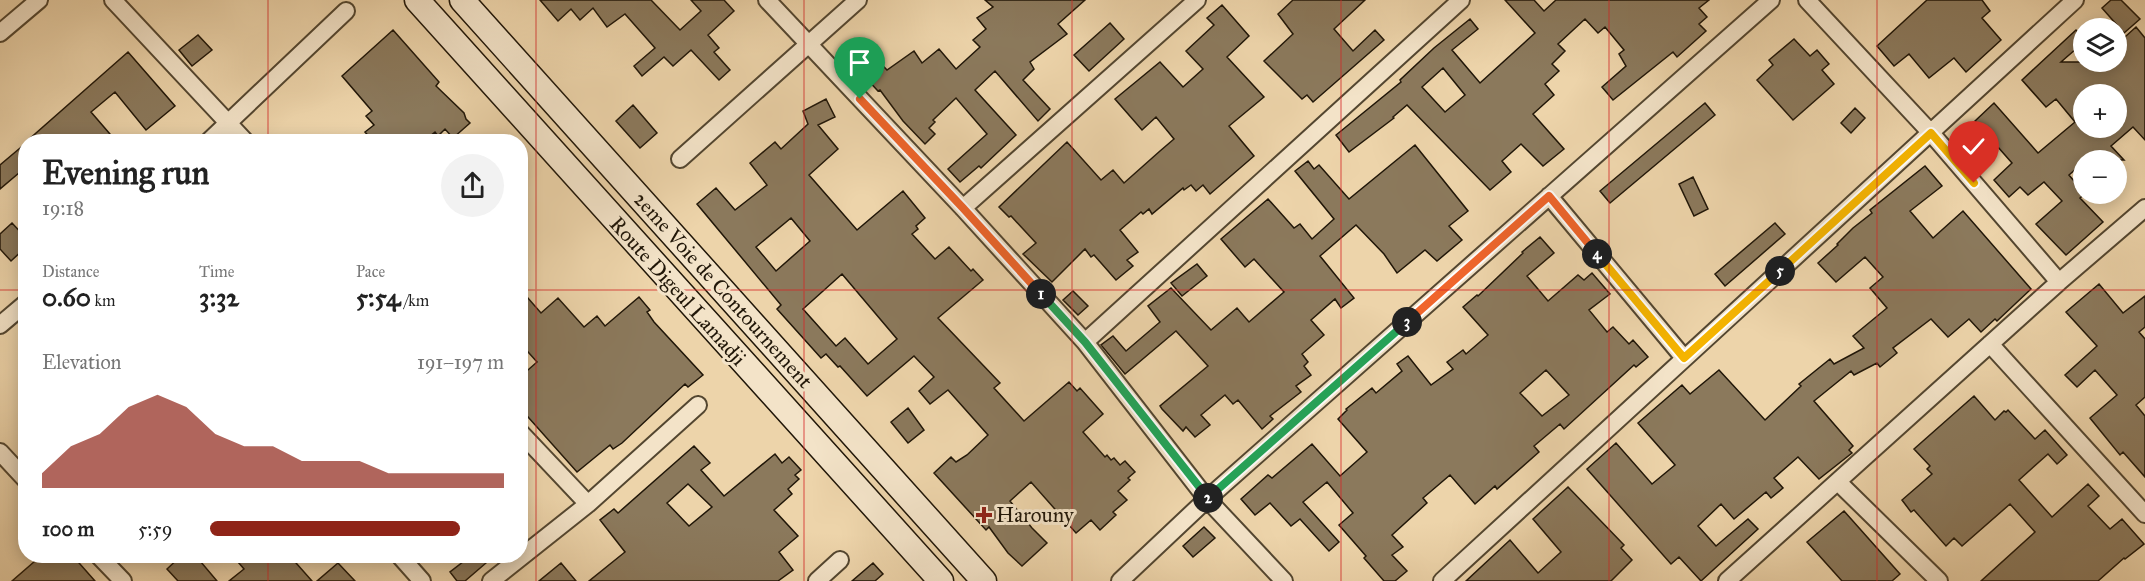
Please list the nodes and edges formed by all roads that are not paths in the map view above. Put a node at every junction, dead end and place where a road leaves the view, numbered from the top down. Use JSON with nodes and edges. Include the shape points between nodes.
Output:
{"nodes":[{"id":1,"x":39,"y":0,"type":"edge"},
{"id":2,"x":113,"y":0,"type":"edge"},
{"id":3,"x":417,"y":0,"type":"edge"},
{"id":4,"x":462,"y":0,"type":"edge"},
{"id":5,"x":767,"y":0,"type":"edge"},
{"id":6,"x":858,"y":0,"type":"edge"},
{"id":7,"x":1197,"y":0,"type":"edge"},
{"id":8,"x":1461,"y":0,"type":"edge"},
{"id":9,"x":1771,"y":0,"type":"edge"},
{"id":10,"x":1807,"y":0,"type":"edge"},
{"id":11,"x":2075,"y":0,"type":"edge"},
{"id":12,"x":346,"y":11,"type":"dead end"},
{"id":13,"x":0,"y":33,"type":"edge"},
{"id":14,"x":808,"y":45,"type":"junction"},
{"id":15,"x":229,"y":124,"type":"junction"},
{"id":16,"x":1931,"y":133,"type":"junction"},
{"id":17,"x":217,"y":134,"type":"edge"},
{"id":18,"x":238,"y":134,"type":"edge"},
{"id":19,"x":680,"y":159,"type":"dead end"},
{"id":20,"x":1549,"y":196,"type":"junction"},
{"id":21,"x":963,"y":208,"type":"junction"},
{"id":22,"x":2143,"y":214,"type":"edge"},
{"id":23,"x":2059,"y":282,"type":"junction"},
{"id":24,"x":18,"y":310,"type":"edge"},
{"id":25,"x":0,"y":325,"type":"edge"},
{"id":26,"x":1085,"y":342,"type":"junction"},
{"id":27,"x":1990,"y":344,"type":"junction"},
{"id":28,"x":1684,"y":358,"type":"junction"},
{"id":29,"x":698,"y":405,"type":"dead end"},
{"id":30,"x":528,"y":440,"type":"edge"},
{"id":31,"x":0,"y":452,"type":"edge"},
{"id":32,"x":18,"y":471,"type":"edge"},
{"id":33,"x":1838,"y":482,"type":"junction"},
{"id":34,"x":1207,"y":499,"type":"junction"},
{"id":35,"x":588,"y":504,"type":"junction"},
{"id":36,"x":2145,"y":514,"type":"edge"},
{"id":37,"x":528,"y":552,"type":"edge"},
{"id":38,"x":840,"y":560,"type":"dead end"},
{"id":39,"x":106,"y":563,"type":"edge"},
{"id":40,"x":406,"y":563,"type":"edge"},
{"id":41,"x":514,"y":563,"type":"edge"},
{"id":42,"x":123,"y":581,"type":"edge"},
{"id":43,"x":422,"y":581,"type":"edge"},
{"id":44,"x":491,"y":581,"type":"edge"},
{"id":45,"x":817,"y":581,"type":"edge"},
{"id":46,"x":940,"y":581,"type":"edge"},
{"id":47,"x":984,"y":581,"type":"edge"},
{"id":48,"x":1120,"y":581,"type":"edge"},
{"id":49,"x":1284,"y":581,"type":"edge"},
{"id":50,"x":1442,"y":581,"type":"edge"},
{"id":51,"x":1727,"y":581,"type":"edge"},
{"id":52,"x":1940,"y":581,"type":"edge"}],
"edges":[{"from":1,"to":13,"type":"street"},
{"from":2,"to":15,"type":"street"},
{"from":3,"to":46,"type":"main road","name":"Route Digeul Lamadji"},
{"from":4,"to":47,"type":"main road","name":"2eme Voie de Contournement"},
{"from":5,"to":14,"type":"street"},
{"from":6,"to":14,"type":"street"},
{"from":7,"to":21,"type":"street"},
{"from":8,"to":26,"type":"street"},
{"from":9,"to":20,"type":"street"},
{"from":10,"to":16,"type":"street"},
{"from":11,"to":16,"type":"street"},
{"from":12,"to":15,"type":"street"},
{"from":14,"to":19,"type":"street"},
{"from":14,"to":21,"type":"street"},
{"from":15,"to":17,"type":"street"},
{"from":15,"to":18,"type":"street"},
{"from":16,"to":23,"type":"street"},
{"from":16,"to":28,"type":"street"},
{"from":20,"to":28,"type":"street"},
{"from":20,"to":34,"type":"street"},
{"from":21,"to":26,"type":"street"},
{"from":22,"to":23,"type":"street"},
{"from":23,"to":27,"type":"street"},
{"from":24,"to":25,"type":"street"},
{"from":26,"to":34,"type":"street"},
{"from":27,"to":33,"type":"street"},
{"from":27,"to":36,"type":"street"},
{"from":28,"to":50,"type":"street"},
{"from":29,"to":35,"type":"street"},
{"from":30,"to":35,"type":"street"},
{"from":31,"to":32,"type":"street"},
{"from":33,"to":51,"type":"street"},
{"from":33,"to":52,"type":"street"},
{"from":34,"to":48,"type":"street"},
{"from":34,"to":49,"type":"street"},
{"from":35,"to":37,"type":"street"},
{"from":38,"to":45,"type":"street"},
{"from":39,"to":42,"type":"street"},
{"from":40,"to":43,"type":"street"},
{"from":41,"to":44,"type":"street"}]}
